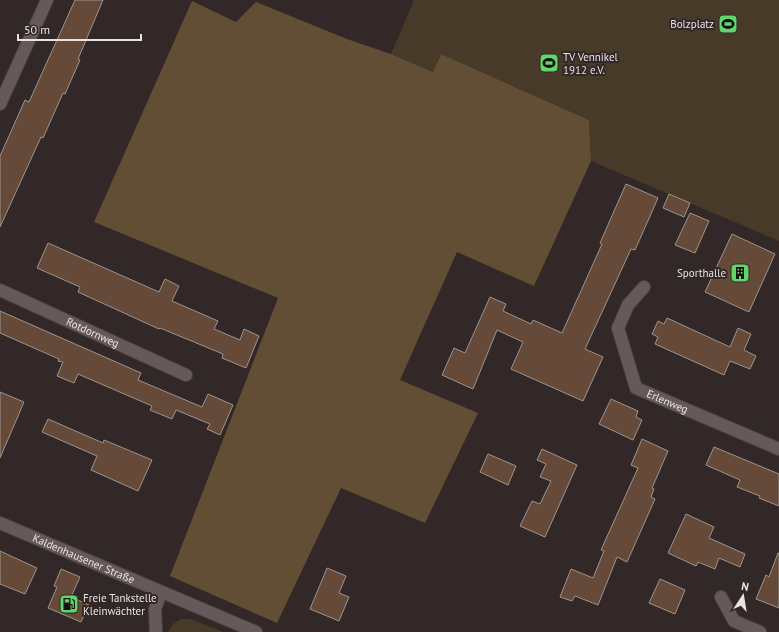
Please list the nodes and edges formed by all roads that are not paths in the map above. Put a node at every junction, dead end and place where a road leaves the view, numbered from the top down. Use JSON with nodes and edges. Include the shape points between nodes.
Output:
{"nodes":[{"id":1,"x":47,"y":0,"type":"edge"},
{"id":2,"x":0,"y":104,"type":"edge"},
{"id":3,"x":644,"y":287,"type":"dead end"},
{"id":4,"x":0,"y":290,"type":"edge"},
{"id":5,"x":186,"y":375,"type":"dead end"},
{"id":6,"x":779,"y":449,"type":"edge"},
{"id":7,"x":0,"y":523,"type":"edge"},
{"id":8,"x":161,"y":592,"type":"junction"},
{"id":9,"x":721,"y":597,"type":"dead end"},
{"id":10,"x":156,"y":632,"type":"edge"},
{"id":11,"x":256,"y":632,"type":"edge"},
{"id":12,"x":760,"y":632,"type":"edge"}],
"edges":[{"from":1,"to":2,"type":"street"},
{"from":3,"to":6,"type":"street","name":"Erlenweg","via":[[628,305],[618,328],[636,388]]},
{"from":4,"to":5,"type":"street","name":"Rotdornweg"},
{"from":7,"to":8,"type":"street","name":"Kaldenhausener Straße"},
{"from":8,"to":10,"type":"street","via":[[155,609]]},
{"from":8,"to":11,"type":"street","name":"Kaldenhausener Straße"},
{"from":9,"to":12,"type":"street","via":[[734,621]]}]}
